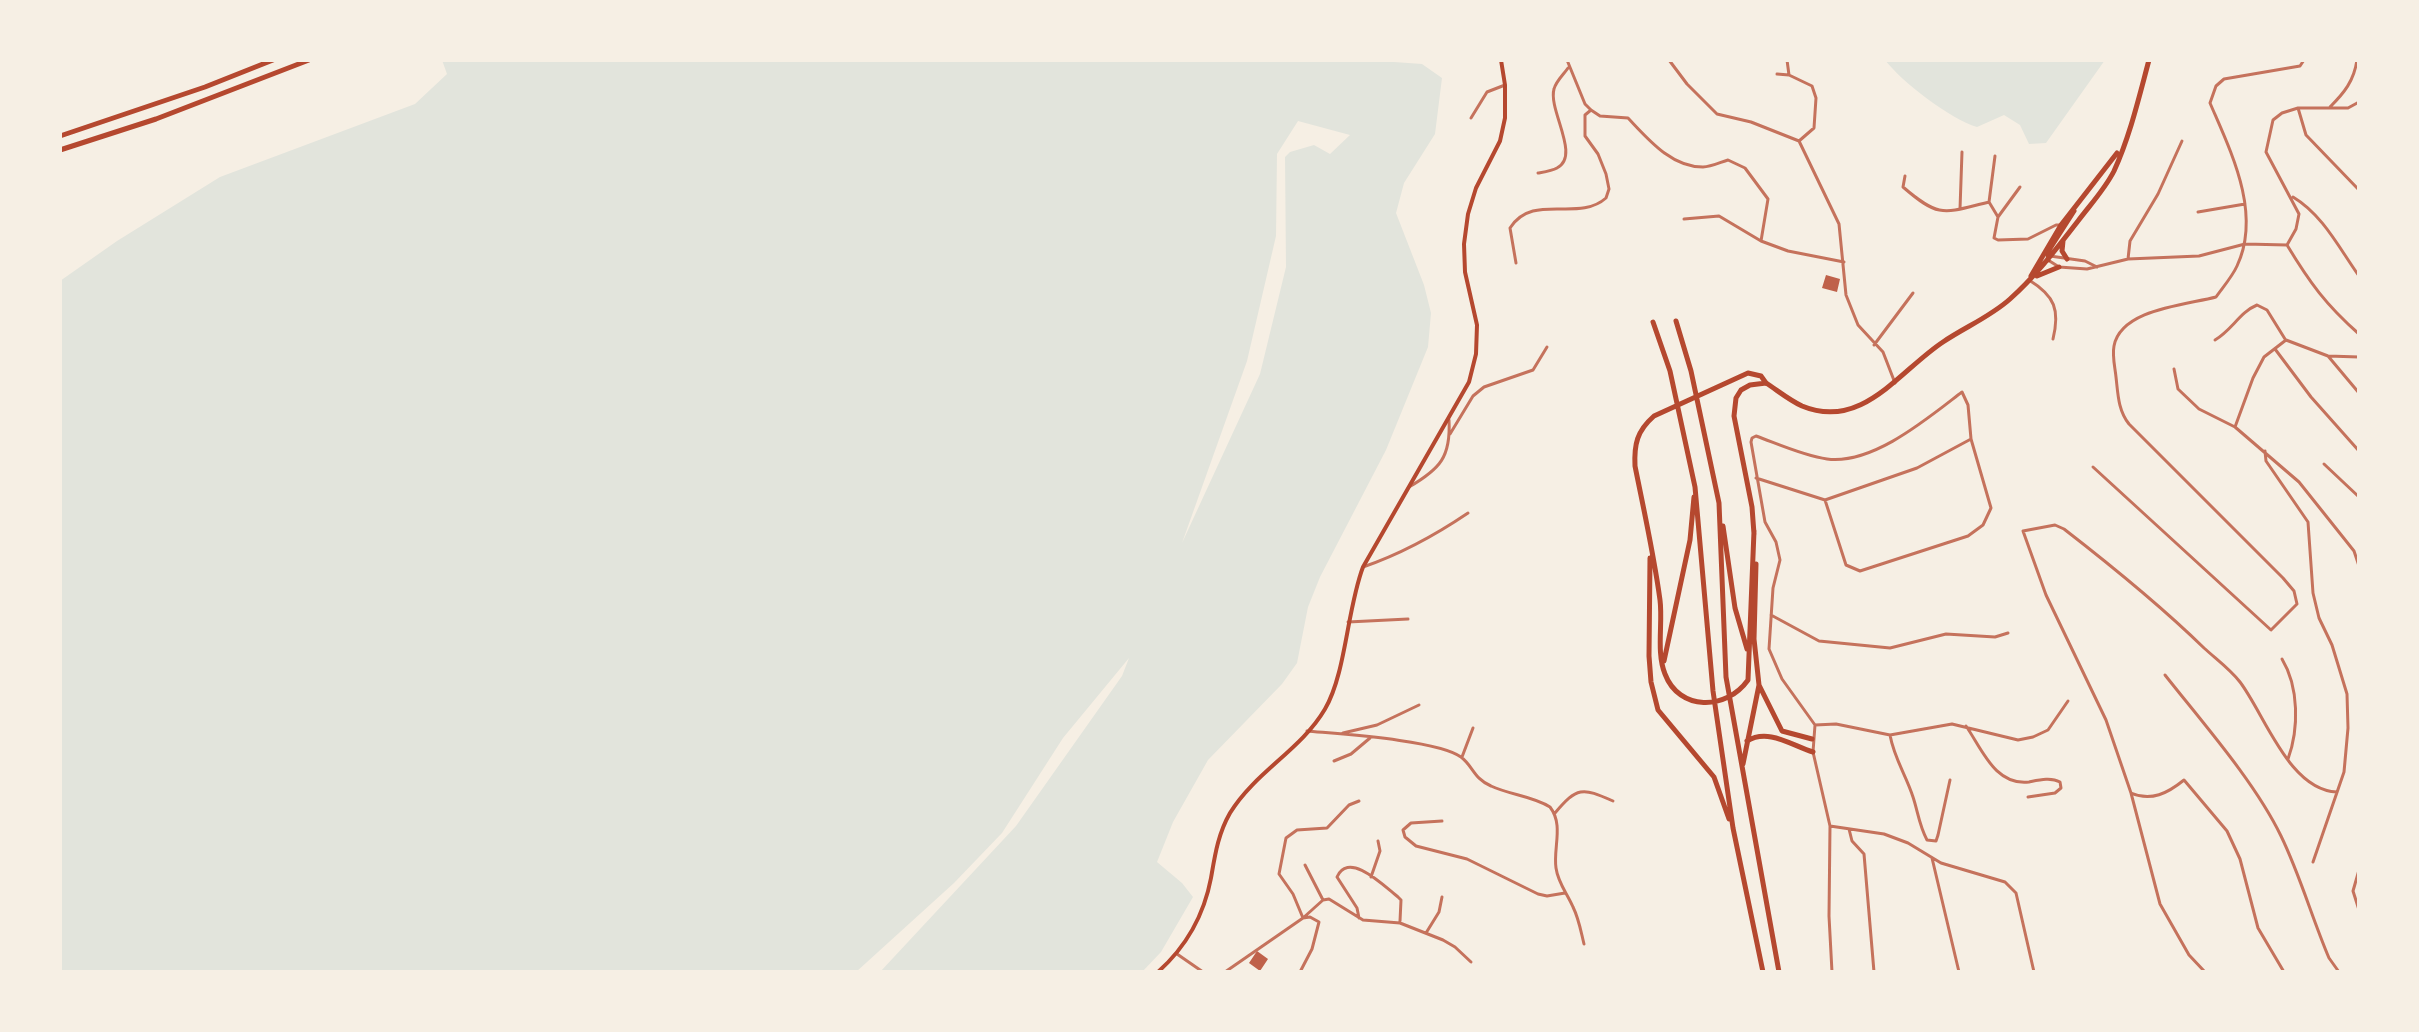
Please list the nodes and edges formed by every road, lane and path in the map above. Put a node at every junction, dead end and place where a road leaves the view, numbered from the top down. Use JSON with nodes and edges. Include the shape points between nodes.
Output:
{"nodes":[{"id":1,"x":273,"y":60,"type":"edge"},
{"id":2,"x":309,"y":60,"type":"edge"},
{"id":3,"x":1501,"y":60,"type":"edge"},
{"id":4,"x":1567,"y":60,"type":"edge"},
{"id":5,"x":1669,"y":60,"type":"edge"},
{"id":6,"x":1787,"y":60,"type":"edge"},
{"id":7,"x":2149,"y":60,"type":"edge"},
{"id":8,"x":2304,"y":60,"type":"edge"},
{"id":9,"x":2357,"y":60,"type":"edge"},
{"id":10,"x":1568,"y":68,"type":"junction"},
{"id":11,"x":1777,"y":74,"type":"dead end"},
{"id":12,"x":1789,"y":75,"type":"junction"},
{"id":13,"x":1505,"y":85,"type":"junction"},
{"id":14,"x":2359,"y":102,"type":"edge"},
{"id":15,"x":2330,"y":107,"type":"junction"},
{"id":16,"x":2298,"y":108,"type":"junction"},
{"id":17,"x":1591,"y":110,"type":"junction"},
{"id":18,"x":1471,"y":118,"type":"dead end"},
{"id":19,"x":60,"y":136,"type":"edge"},
{"id":20,"x":1799,"y":141,"type":"junction"},
{"id":21,"x":2182,"y":141,"type":"dead end"},
{"id":22,"x":2121,"y":148,"type":"junction"},
{"id":23,"x":60,"y":150,"type":"edge"},
{"id":24,"x":1962,"y":152,"type":"dead end"},
{"id":25,"x":1995,"y":156,"type":"dead end"},
{"id":26,"x":1538,"y":173,"type":"dead end"},
{"id":27,"x":1905,"y":176,"type":"dead end"},
{"id":28,"x":2020,"y":187,"type":"dead end"},
{"id":29,"x":2359,"y":190,"type":"edge"},
{"id":30,"x":2291,"y":197,"type":"junction"},
{"id":31,"x":1989,"y":202,"type":"junction"},
{"id":32,"x":2078,"y":203,"type":"junction"},
{"id":33,"x":2245,"y":204,"type":"junction"},
{"id":34,"x":1960,"y":209,"type":"junction"},
{"id":35,"x":2198,"y":212,"type":"dead end"},
{"id":36,"x":1998,"y":217,"type":"junction"},
{"id":37,"x":1684,"y":219,"type":"dead end"},
{"id":38,"x":2061,"y":225,"type":"junction"},
{"id":39,"x":2064,"y":238,"type":"junction"},
{"id":40,"x":1761,"y":241,"type":"junction"},
{"id":41,"x":2245,"y":244,"type":"junction"},
{"id":42,"x":2287,"y":245,"type":"junction"},
{"id":43,"x":2046,"y":257,"type":"junction"},
{"id":44,"x":2067,"y":259,"type":"junction"},
{"id":45,"x":2128,"y":259,"type":"junction"},
{"id":46,"x":1844,"y":262,"type":"junction"},
{"id":47,"x":1516,"y":263,"type":"dead end"},
{"id":48,"x":2059,"y":267,"type":"junction"},
{"id":49,"x":2097,"y":267,"type":"junction"},
{"id":50,"x":2359,"y":276,"type":"edge"},
{"id":51,"x":2029,"y":280,"type":"junction"},
{"id":52,"x":1913,"y":293,"type":"dead end"},
{"id":53,"x":1676,"y":321,"type":"dead end"},
{"id":54,"x":1653,"y":322,"type":"dead end"},
{"id":55,"x":2359,"y":334,"type":"edge"},
{"id":56,"x":2053,"y":339,"type":"dead end"},
{"id":57,"x":2215,"y":340,"type":"dead end"},
{"id":58,"x":2286,"y":340,"type":"junction"},
{"id":59,"x":1874,"y":345,"type":"junction"},
{"id":60,"x":1547,"y":347,"type":"dead end"},
{"id":61,"x":2275,"y":349,"type":"junction"},
{"id":62,"x":2328,"y":356,"type":"junction"},
{"id":63,"x":2359,"y":357,"type":"edge"},
{"id":64,"x":2174,"y":369,"type":"dead end"},
{"id":65,"x":1766,"y":383,"type":"junction"},
{"id":66,"x":1895,"y":383,"type":"junction"},
{"id":67,"x":2359,"y":393,"type":"edge"},
{"id":68,"x":1449,"y":420,"type":"junction"},
{"id":69,"x":2235,"y":427,"type":"junction"},
{"id":70,"x":1450,"y":434,"type":"junction"},
{"id":71,"x":1971,"y":439,"type":"junction"},
{"id":72,"x":2265,"y":451,"type":"junction"},
{"id":73,"x":2359,"y":451,"type":"edge"},
{"id":74,"x":2324,"y":464,"type":"dead end"},
{"id":75,"x":2093,"y":467,"type":"dead end"},
{"id":76,"x":1756,"y":478,"type":"junction"},
{"id":77,"x":1409,"y":487,"type":"junction"},
{"id":78,"x":1695,"y":487,"type":"junction"},
{"id":79,"x":2359,"y":497,"type":"edge"},
{"id":80,"x":1825,"y":500,"type":"junction"},
{"id":81,"x":1719,"y":503,"type":"junction"},
{"id":82,"x":1468,"y":513,"type":"dead end"},
{"id":83,"x":1754,"y":531,"type":"junction"},
{"id":84,"x":1650,"y":540,"type":"junction"},
{"id":85,"x":2357,"y":550,"type":"edge"},
{"id":86,"x":2359,"y":566,"type":"edge"},
{"id":87,"x":1363,"y":567,"type":"junction"},
{"id":88,"x":1771,"y":615,"type":"junction"},
{"id":89,"x":1408,"y":619,"type":"dead end"},
{"id":90,"x":1348,"y":622,"type":"junction"},
{"id":91,"x":2008,"y":633,"type":"dead end"},
{"id":92,"x":1749,"y":654,"type":"junction"},
{"id":93,"x":2282,"y":659,"type":"dead end"},
{"id":94,"x":1663,"y":669,"type":"junction"},
{"id":95,"x":2165,"y":675,"type":"dead end"},
{"id":96,"x":1759,"y":685,"type":"junction"},
{"id":97,"x":2068,"y":701,"type":"dead end"},
{"id":98,"x":1419,"y":705,"type":"dead end"},
{"id":99,"x":1815,"y":725,"type":"junction"},
{"id":100,"x":1966,"y":726,"type":"junction"},
{"id":101,"x":1473,"y":728,"type":"dead end"},
{"id":102,"x":1307,"y":731,"type":"junction"},
{"id":103,"x":1339,"y":734,"type":"junction"},
{"id":104,"x":1890,"y":735,"type":"junction"},
{"id":105,"x":1370,"y":738,"type":"junction"},
{"id":106,"x":1812,"y":739,"type":"junction"},
{"id":107,"x":1746,"y":741,"type":"junction"},
{"id":108,"x":1813,"y":752,"type":"junction"},
{"id":109,"x":1462,"y":757,"type":"junction"},
{"id":110,"x":2288,"y":759,"type":"junction"},
{"id":111,"x":1334,"y":761,"type":"dead end"},
{"id":112,"x":1743,"y":769,"type":"junction"},
{"id":113,"x":1950,"y":780,"type":"dead end"},
{"id":114,"x":2337,"y":792,"type":"junction"},
{"id":115,"x":2131,"y":793,"type":"junction"},
{"id":116,"x":2028,"y":797,"type":"dead end"},
{"id":117,"x":1359,"y":801,"type":"dead end"},
{"id":118,"x":1613,"y":801,"type":"dead end"},
{"id":119,"x":1555,"y":813,"type":"junction"},
{"id":120,"x":1442,"y":821,"type":"dead end"},
{"id":121,"x":1830,"y":826,"type":"junction"},
{"id":122,"x":1733,"y":828,"type":"junction"},
{"id":123,"x":1849,"y":829,"type":"junction"},
{"id":124,"x":1378,"y":841,"type":"dead end"},
{"id":125,"x":1932,"y":858,"type":"junction"},
{"id":126,"x":2313,"y":862,"type":"dead end"},
{"id":127,"x":1305,"y":865,"type":"dead end"},
{"id":128,"x":2359,"y":870,"type":"edge"},
{"id":129,"x":1371,"y":877,"type":"junction"},
{"id":130,"x":1565,"y":893,"type":"junction"},
{"id":131,"x":1442,"y":897,"type":"dead end"},
{"id":132,"x":1323,"y":900,"type":"junction"},
{"id":133,"x":2359,"y":910,"type":"edge"},
{"id":134,"x":1303,"y":918,"type":"junction"},
{"id":135,"x":1359,"y":918,"type":"junction"},
{"id":136,"x":1400,"y":923,"type":"junction"},
{"id":137,"x":1426,"y":933,"type":"junction"},
{"id":138,"x":1584,"y":944,"type":"dead end"},
{"id":139,"x":1177,"y":954,"type":"junction"},
{"id":140,"x":1471,"y":962,"type":"dead end"},
{"id":141,"x":1160,"y":972,"type":"edge"},
{"id":142,"x":1203,"y":972,"type":"edge"},
{"id":143,"x":1225,"y":972,"type":"edge"},
{"id":144,"x":1300,"y":972,"type":"edge"},
{"id":145,"x":1763,"y":972,"type":"edge"},
{"id":146,"x":1779,"y":972,"type":"edge"},
{"id":147,"x":1832,"y":972,"type":"edge"},
{"id":148,"x":1874,"y":972,"type":"edge"},
{"id":149,"x":1959,"y":972,"type":"edge"},
{"id":150,"x":2034,"y":972,"type":"edge"},
{"id":151,"x":2205,"y":972,"type":"edge"},
{"id":152,"x":2284,"y":972,"type":"edge"},
{"id":153,"x":2339,"y":972,"type":"edge"}],
"edges":[{"from":1,"to":19,"type":"main road"},
{"from":2,"to":23,"type":"main road"},
{"from":3,"to":13,"type":"main road"},
{"from":4,"to":10,"type":"street"},
{"from":5,"to":20,"type":"street","via":[[1717,114]]},
{"from":6,"to":12,"type":"street"},
{"from":7,"to":22,"type":"main road"},
{"from":8,"to":33,"type":"street","via":[[2300,66],[2224,79],[2216,86],[2210,103]]},
{"from":9,"to":15,"type":"street","via":[[2345,92]]},
{"from":10,"to":17,"type":"street"},
{"from":10,"to":26,"type":"street","via":[[1553,91],[1567,152],[1558,168]]},
{"from":11,"to":12,"type":"street"},
{"from":12,"to":20,"type":"street","via":[[1812,86],[1816,98],[1814,128]]},
{"from":13,"to":18,"type":"street","via":[[1487,92]]},
{"from":13,"to":68,"type":"main road","via":[[1500,141],[1476,188],[1464,244],[1477,325],[1476,354],[1469,382]]},
{"from":14,"to":15,"type":"street","via":[[2348,108]]},
{"from":15,"to":16,"type":"street"},
{"from":16,"to":29,"type":"street","via":[[2306,135]]},
{"from":16,"to":30,"type":"street","via":[[2273,120],[2266,152]]},
{"from":17,"to":40,"type":"street","via":[[1628,118],[1671,157],[1703,167],[1728,160],[1745,168],[1768,199]]},
{"from":17,"to":47,"type":"street","via":[[1585,115],[1585,136],[1606,174],[1606,198],[1581,208],[1540,208],[1515,220],[1510,228]]},
{"from":20,"to":46,"type":"street","via":[[1839,224]]},
{"from":21,"to":45,"type":"street","via":[[2130,241]]},
{"from":22,"to":32,"type":"main road"},
{"from":22,"to":39,"type":"main road","via":[[2106,183]]},
{"from":24,"to":34,"type":"street"},
{"from":25,"to":31,"type":"street"},
{"from":27,"to":34,"type":"street","via":[[1903,187],[1925,206],[1945,212]]},
{"from":28,"to":36,"type":"street"},
{"from":30,"to":42,"type":"street","via":[[2299,214]]},
{"from":30,"to":50,"type":"street","via":[[2308,206]]},
{"from":31,"to":34,"type":"street"},
{"from":31,"to":36,"type":"street"},
{"from":32,"to":38,"type":"main road"},
{"from":32,"to":43,"type":"main road"},
{"from":33,"to":35,"type":"street"},
{"from":33,"to":41,"type":"street"},
{"from":36,"to":38,"type":"street","via":[[1994,238],[2002,241],[2028,239]]},
{"from":37,"to":40,"type":"street","via":[[1719,216]]},
{"from":38,"to":43,"type":"main road"},
{"from":39,"to":43,"type":"main road"},
{"from":39,"to":44,"type":"main road"},
{"from":40,"to":46,"type":"street"},
{"from":41,"to":42,"type":"street"},
{"from":41,"to":45,"type":"street","via":[[2199,256]]},
{"from":41,"to":75,"type":"street","via":[[2237,268],[2216,297],[2139,315],[2121,331],[2114,358],[2120,406],[2129,424],[2283,578],[2297,604],[2271,630]]},
{"from":42,"to":55,"type":"street","via":[[2313,288]]},
{"from":43,"to":44,"type":"street"},
{"from":43,"to":48,"type":"street"},
{"from":43,"to":51,"type":"main road"},
{"from":44,"to":49,"type":"street"},
{"from":45,"to":49,"type":"street"},
{"from":46,"to":59,"type":"street","via":[[1846,295],[1858,325]]},
{"from":48,"to":49,"type":"street"},
{"from":48,"to":51,"type":"main road"},
{"from":51,"to":56,"type":"street","via":[[2045,291],[2056,310]]},
{"from":51,"to":66,"type":"main road"},
{"from":52,"to":59,"type":"street"},
{"from":53,"to":81,"type":"main road"},
{"from":54,"to":78,"type":"main road","via":[[1670,371]]},
{"from":57,"to":58,"type":"street","via":[[2257,305],[2267,310]]},
{"from":58,"to":61,"type":"street"},
{"from":58,"to":62,"type":"street"},
{"from":59,"to":66,"type":"street","via":[[1883,352]]},
{"from":60,"to":70,"type":"street","via":[[1533,370],[1473,396]]},
{"from":61,"to":69,"type":"street","via":[[2253,378]]},
{"from":61,"to":73,"type":"street"},
{"from":62,"to":63,"type":"street"},
{"from":62,"to":67,"type":"street"},
{"from":64,"to":69,"type":"street","via":[[2178,389],[2199,409]]},
{"from":65,"to":66,"type":"main road","via":[[1800,405],[1835,413],[1872,400]]},
{"from":65,"to":83,"type":"main road","via":[[1741,390],[1734,416]]},
{"from":65,"to":84,"type":"main road","via":[[1748,373],[1642,426],[1634,444],[1635,466]]},
{"from":68,"to":70,"type":"street"},
{"from":68,"to":77,"type":"main road"},
{"from":69,"to":72,"type":"street"},
{"from":70,"to":77,"type":"street","via":[[1442,460]]},
{"from":71,"to":76,"type":"street","via":[[1962,392],[1910,432],[1848,459],[1826,459],[1756,436],[1751,442]]},
{"from":71,"to":80,"type":"street","via":[[1917,468]]},
{"from":71,"to":80,"type":"street","via":[[1991,508],[1983,525],[1968,536],[1860,571],[1846,565]]},
{"from":72,"to":85,"type":"street"},
{"from":72,"to":114,"type":"street","via":[[2266,461],[2308,522],[2313,593],[2347,694],[2344,772]]},
{"from":74,"to":79,"type":"street"},
{"from":76,"to":80,"type":"street"},
{"from":76,"to":88,"type":"street","via":[[1780,560]]},
{"from":77,"to":87,"type":"main road"},
{"from":78,"to":94,"type":"main road","via":[[1690,540]]},
{"from":78,"to":122,"type":"main road","via":[[1713,691]]},
{"from":81,"to":92,"type":"main road","via":[[1735,608]]},
{"from":81,"to":112,"type":"main road","via":[[1726,677]]},
{"from":82,"to":87,"type":"street","via":[[1399,555]]},
{"from":83,"to":92,"type":"main road"},
{"from":83,"to":96,"type":"main road"},
{"from":84,"to":94,"type":"main road"},
{"from":84,"to":122,"type":"main road","via":[[1650,669],[1658,710],[1714,777]]},
{"from":85,"to":86,"type":"street"},
{"from":87,"to":90,"type":"main road"},
{"from":88,"to":91,"type":"street","via":[[1819,641],[1890,648],[1946,634]]},
{"from":88,"to":99,"type":"street","via":[[1769,649],[1782,679]]},
{"from":89,"to":90,"type":"street"},
{"from":90,"to":102,"type":"main road","via":[[1337,679],[1326,707]]},
{"from":92,"to":94,"type":"main road","via":[[1748,680],[1722,701],[1703,704],[1685,699],[1675,693]]},
{"from":93,"to":110,"type":"street","via":[[2294,699],[2295,732]]},
{"from":95,"to":153,"type":"street","via":[[2270,816]]},
{"from":96,"to":106,"type":"main road","via":[[1782,731]]},
{"from":96,"to":107,"type":"main road"},
{"from":97,"to":100,"type":"street","via":[[2048,730],[2033,737],[2018,740]]},
{"from":98,"to":103,"type":"street","via":[[1377,725]]},
{"from":99,"to":104,"type":"street"},
{"from":99,"to":106,"type":"street"},
{"from":100,"to":104,"type":"street"},
{"from":100,"to":116,"type":"street","via":[[2005,779],[2060,782],[2055,793]]},
{"from":101,"to":109,"type":"street"},
{"from":102,"to":103,"type":"street"},
{"from":102,"to":139,"type":"main road","via":[[1230,814],[1215,850],[1199,919]]},
{"from":103,"to":105,"type":"street"},
{"from":104,"to":113,"type":"street","via":[[1927,840],[1936,841]]},
{"from":105,"to":109,"type":"street","via":[[1444,749]]},
{"from":105,"to":111,"type":"street"},
{"from":106,"to":108,"type":"street"},
{"from":107,"to":108,"type":"main road","via":[[1770,735]]},
{"from":107,"to":112,"type":"main road"},
{"from":108,"to":121,"type":"street"},
{"from":109,"to":119,"type":"street","via":[[1488,786],[1543,803]]},
{"from":110,"to":114,"type":"street","via":[[2312,786]]},
{"from":110,"to":115,"type":"street","via":[[2239,681],[2170,615],[2064,529],[2055,525],[2023,531],[2046,595],[2106,720]]},
{"from":112,"to":146,"type":"main road"},
{"from":114,"to":126,"type":"street"},
{"from":115,"to":151,"type":"street","via":[[2160,904]]},
{"from":115,"to":152,"type":"street","via":[[2157,796],[2184,780],[2193,790],[2227,831],[2258,928]]},
{"from":117,"to":134,"type":"street","via":[[1327,828],[1297,830],[1286,838],[1279,874]]},
{"from":118,"to":119,"type":"street","via":[[1581,791],[1570,795]]},
{"from":119,"to":130,"type":"street","via":[[1555,863]]},
{"from":120,"to":130,"type":"street","via":[[1411,823],[1403,830],[1405,837],[1416,846],[1467,859],[1538,894]]},
{"from":121,"to":123,"type":"street"},
{"from":121,"to":147,"type":"street"},
{"from":122,"to":145,"type":"main road"},
{"from":123,"to":125,"type":"street","via":[[1884,834]]},
{"from":123,"to":148,"type":"street","via":[[1864,854]]},
{"from":124,"to":129,"type":"street"},
{"from":125,"to":149,"type":"street"},
{"from":125,"to":150,"type":"street","via":[[2005,882],[2016,893]]},
{"from":127,"to":132,"type":"street"},
{"from":128,"to":133,"type":"street","via":[[2353,891]]},
{"from":129,"to":135,"type":"street","via":[[1353,867],[1337,877]]},
{"from":129,"to":136,"type":"street","via":[[1401,900]]},
{"from":130,"to":138,"type":"street"},
{"from":131,"to":137,"type":"street"},
{"from":132,"to":134,"type":"street"},
{"from":132,"to":135,"type":"street","via":[[1333,899]]},
{"from":134,"to":143,"type":"street"},
{"from":134,"to":144,"type":"street","via":[[1319,922]]},
{"from":135,"to":136,"type":"street"},
{"from":136,"to":137,"type":"street"},
{"from":137,"to":140,"type":"street"},
{"from":139,"to":141,"type":"main road"},
{"from":139,"to":142,"type":"street"}]}
